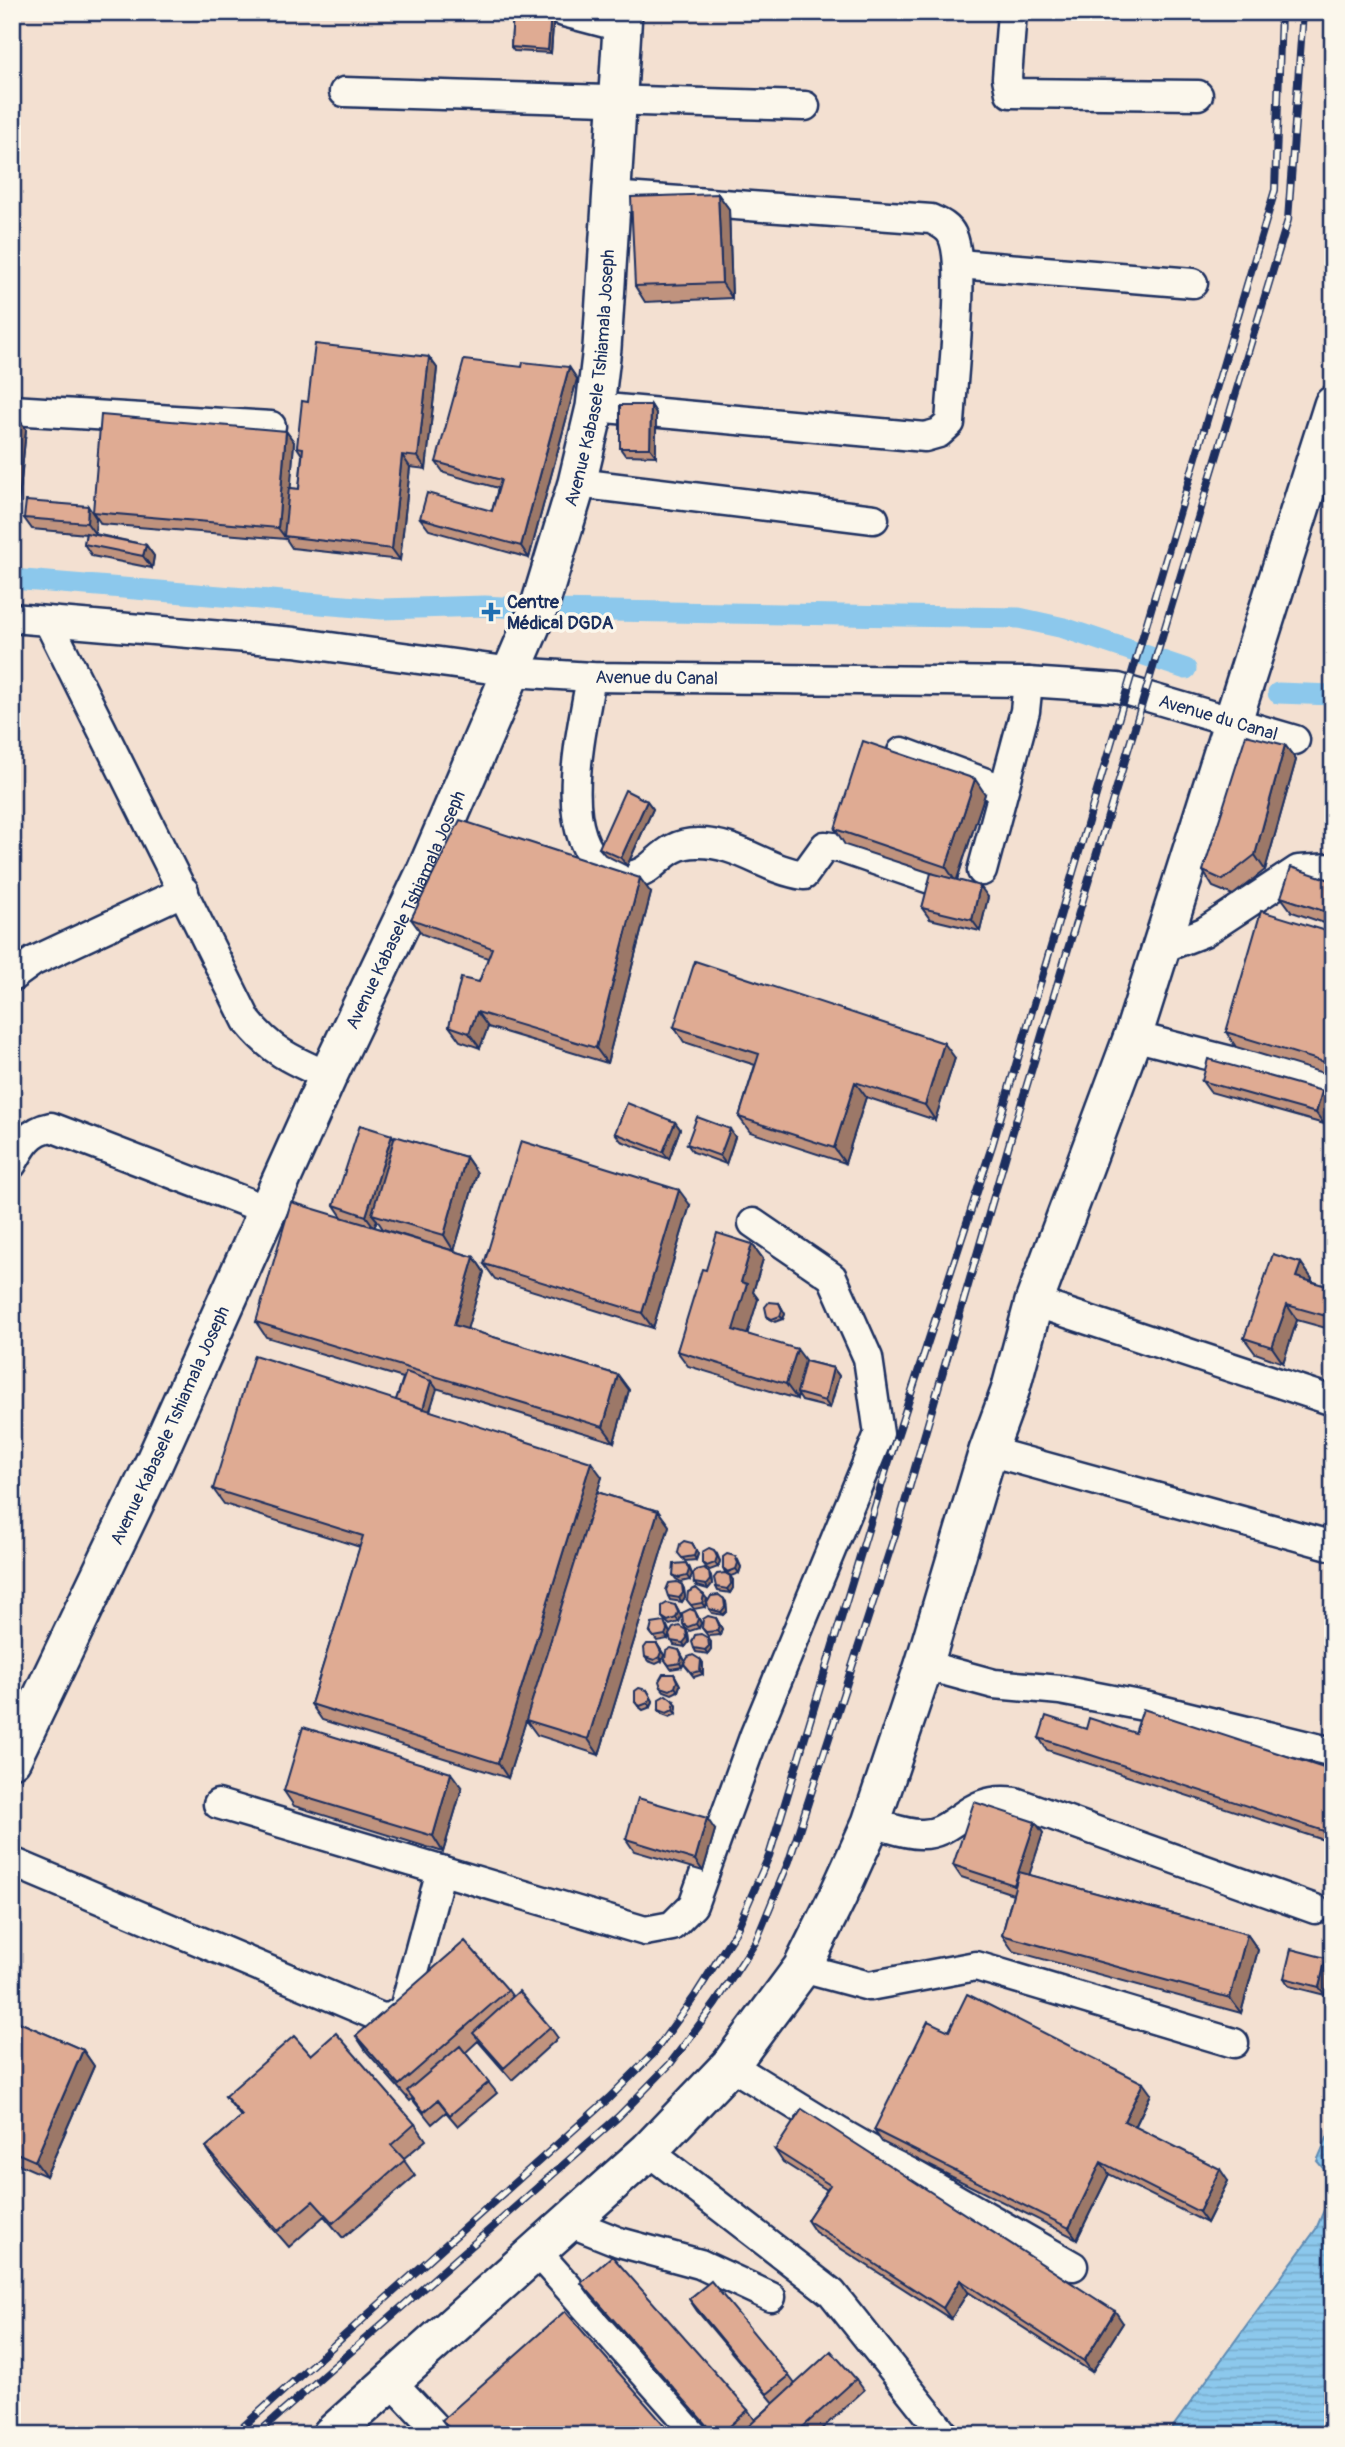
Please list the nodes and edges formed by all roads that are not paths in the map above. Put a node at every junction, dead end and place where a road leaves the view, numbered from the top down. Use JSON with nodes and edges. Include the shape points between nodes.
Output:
{"nodes":[{"id":1,"x":564,"y":12,"type":"edge"},
{"id":2,"x":1013,"y":12,"type":"edge"},
{"id":3,"x":622,"y":20,"type":"edge"},
{"id":4,"x":344,"y":92,"type":"dead end"},
{"id":5,"x":1198,"y":95,"type":"dead end"},
{"id":6,"x":616,"y":100,"type":"junction"},
{"id":7,"x":805,"y":106,"type":"dead end"},
{"id":8,"x":610,"y":196,"type":"junction"},
{"id":9,"x":958,"y":264,"type":"junction"},
{"id":10,"x":1193,"y":283,"type":"dead end"},
{"id":11,"x":595,"y":407,"type":"junction"},
{"id":12,"x":12,"y":410,"type":"edge"},
{"id":13,"x":1331,"y":420,"type":"edge"},
{"id":14,"x":271,"y":426,"type":"dead end"},
{"id":15,"x":577,"y":483,"type":"junction"},
{"id":16,"x":874,"y":519,"type":"dead end"},
{"id":17,"x":12,"y":618,"type":"edge"},
{"id":18,"x":48,"y":623,"type":"junction"},
{"id":19,"x":513,"y":672,"type":"junction"},
{"id":20,"x":591,"y":677,"type":"junction"},
{"id":21,"x":1028,"y":682,"type":"junction"},
{"id":22,"x":1233,"y":715,"type":"junction"},
{"id":23,"x":1296,"y":740,"type":"dead end"},
{"id":24,"x":902,"y":752,"type":"edge"},
{"id":25,"x":1002,"y":789,"type":"junction"},
{"id":26,"x":1333,"y":868,"type":"edge"},
{"id":27,"x":982,"y":871,"type":"dead end"},
{"id":28,"x":936,"y":881,"type":"edge"},
{"id":29,"x":184,"y":891,"type":"junction"},
{"id":30,"x":1160,"y":949,"type":"junction"},
{"id":31,"x":15,"y":968,"type":"edge"},
{"id":32,"x":1133,"y":1036,"type":"junction"},
{"id":33,"x":328,"y":1076,"type":"junction"},
{"id":34,"x":1333,"y":1087,"type":"edge"},
{"id":35,"x":12,"y":1164,"type":"edge"},
{"id":36,"x":267,"y":1210,"type":"junction"},
{"id":37,"x":753,"y":1223,"type":"dead end"},
{"id":38,"x":1034,"y":1302,"type":"junction"},
{"id":39,"x":1333,"y":1401,"type":"edge"},
{"id":40,"x":988,"y":1451,"type":"junction"},
{"id":41,"x":1333,"y":1546,"type":"edge"},
{"id":42,"x":924,"y":1665,"type":"junction"},
{"id":43,"x":1333,"y":1752,"type":"edge"},
{"id":44,"x":12,"y":1759,"type":"edge"},
{"id":45,"x":218,"y":1804,"type":"dead end"},
{"id":46,"x":872,"y":1823,"type":"junction"},
{"id":47,"x":12,"y":1862,"type":"edge"},
{"id":48,"x":441,"y":1870,"type":"junction"},
{"id":49,"x":1315,"y":1909,"type":"dead end"},
{"id":50,"x":802,"y":1968,"type":"junction"},
{"id":51,"x":1234,"y":2043,"type":"dead end"},
{"id":52,"x":730,"y":2065,"type":"junction"},
{"id":53,"x":648,"y":2151,"type":"junction"},
{"id":54,"x":569,"y":2222,"type":"junction"},
{"id":55,"x":536,"y":2251,"type":"junction"},
{"id":56,"x":1073,"y":2266,"type":"dead end"},
{"id":57,"x":771,"y":2298,"type":"dead end"},
{"id":58,"x":392,"y":2382,"type":"junction"},
{"id":59,"x":331,"y":2435,"type":"edge"},
{"id":60,"x":442,"y":2435,"type":"edge"},
{"id":61,"x":699,"y":2435,"type":"edge"},
{"id":62,"x":945,"y":2435,"type":"edge"}],
"edges":[{"from":1,"to":3,"type":"street"},
{"from":2,"to":5,"type":"street","via":[[1007,78],[1010,93]]},
{"from":3,"to":6,"type":"main road","name":"Avenue Kabasele Tshiamala Joseph"},
{"from":4,"to":6,"type":"street"},
{"from":6,"to":7,"type":"street"},
{"from":6,"to":8,"type":"main road","name":"Avenue Kabasele Tshiamala Joseph"},
{"from":8,"to":9,"type":"street","via":[[931,219],[953,236]]},
{"from":8,"to":11,"type":"main road","name":"Avenue Kabasele Tshiamala Joseph"},
{"from":9,"to":10,"type":"street"},
{"from":9,"to":11,"type":"street","via":[[950,424],[939,433],[925,437]]},
{"from":11,"to":15,"type":"main road","name":"Avenue Kabasele Tshiamala Joseph"},
{"from":12,"to":14,"type":"street"},
{"from":13,"to":22,"type":"main road"},
{"from":15,"to":16,"type":"street"},
{"from":15,"to":19,"type":"main road","name":"Avenue Kabasele Tshiamala Joseph"},
{"from":17,"to":18,"type":"street","name":"Avenue du Canal"},
{"from":18,"to":19,"type":"street","name":"Avenue du Canal","via":[[294,642]]},
{"from":18,"to":29,"type":"street"},
{"from":19,"to":20,"type":"street","name":"Avenue du Canal"},
{"from":19,"to":33,"type":"main road","name":"Avenue Kabasele Tshiamala Joseph","via":[[425,873]]},
{"from":20,"to":21,"type":"street","name":"Avenue du Canal"},
{"from":20,"to":28,"type":"street","via":[[574,792],[582,840],[609,872],[624,877],[639,874],[673,847],[700,842],[744,851],[779,869],[804,875],[825,846],[840,848]]},
{"from":21,"to":22,"type":"street","name":"Avenue du Canal","via":[[1118,688]]},
{"from":21,"to":25,"type":"street","via":[[1025,711]]},
{"from":22,"to":23,"type":"street","name":"Avenue du Canal"},
{"from":22,"to":30,"type":"main road"},
{"from":24,"to":25,"type":"street"},
{"from":25,"to":27,"type":"street"},
{"from":26,"to":30,"type":"street","via":[[1298,870],[1204,932]]},
{"from":29,"to":31,"type":"street"},
{"from":29,"to":33,"type":"street","via":[[247,1021],[265,1044]]},
{"from":30,"to":32,"type":"main road"},
{"from":32,"to":34,"type":"street"},
{"from":32,"to":38,"type":"main road"},
{"from":33,"to":36,"type":"main road","name":"Avenue Kabasele Tshiamala Joseph"},
{"from":35,"to":36,"type":"street","via":[[36,1130],[51,1127]]},
{"from":36,"to":44,"type":"main road","name":"Avenue Kabasele Tshiamala Joseph","via":[[153,1465]]},
{"from":37,"to":48,"type":"street","via":[[832,1277],[868,1358],[879,1434],[755,1734],[693,1905],[672,1926],[645,1931]]},
{"from":38,"to":39,"type":"street"},
{"from":38,"to":40,"type":"main road"},
{"from":40,"to":41,"type":"street"},
{"from":40,"to":42,"type":"main road"},
{"from":42,"to":43,"type":"street","via":[[994,1684],[1060,1690],[1149,1707]]},
{"from":42,"to":46,"type":"main road"},
{"from":45,"to":48,"type":"street"},
{"from":46,"to":49,"type":"street","via":[[921,1835],[940,1829],[980,1803],[997,1799],[1015,1802]]},
{"from":46,"to":50,"type":"main road"},
{"from":47,"to":48,"type":"street","via":[[382,2018],[404,2009]]},
{"from":50,"to":51,"type":"street","via":[[869,1986],[976,1966]]},
{"from":50,"to":52,"type":"main road"},
{"from":52,"to":53,"type":"main road"},
{"from":52,"to":56,"type":"street"},
{"from":53,"to":54,"type":"main road"},
{"from":53,"to":62,"type":"street","via":[[832,2293]]},
{"from":54,"to":55,"type":"main road"},
{"from":54,"to":57,"type":"street","via":[[619,2242],[700,2264]]},
{"from":55,"to":58,"type":"main road"},
{"from":55,"to":61,"type":"street"},
{"from":58,"to":59,"type":"main road"},
{"from":58,"to":60,"type":"street"}]}
